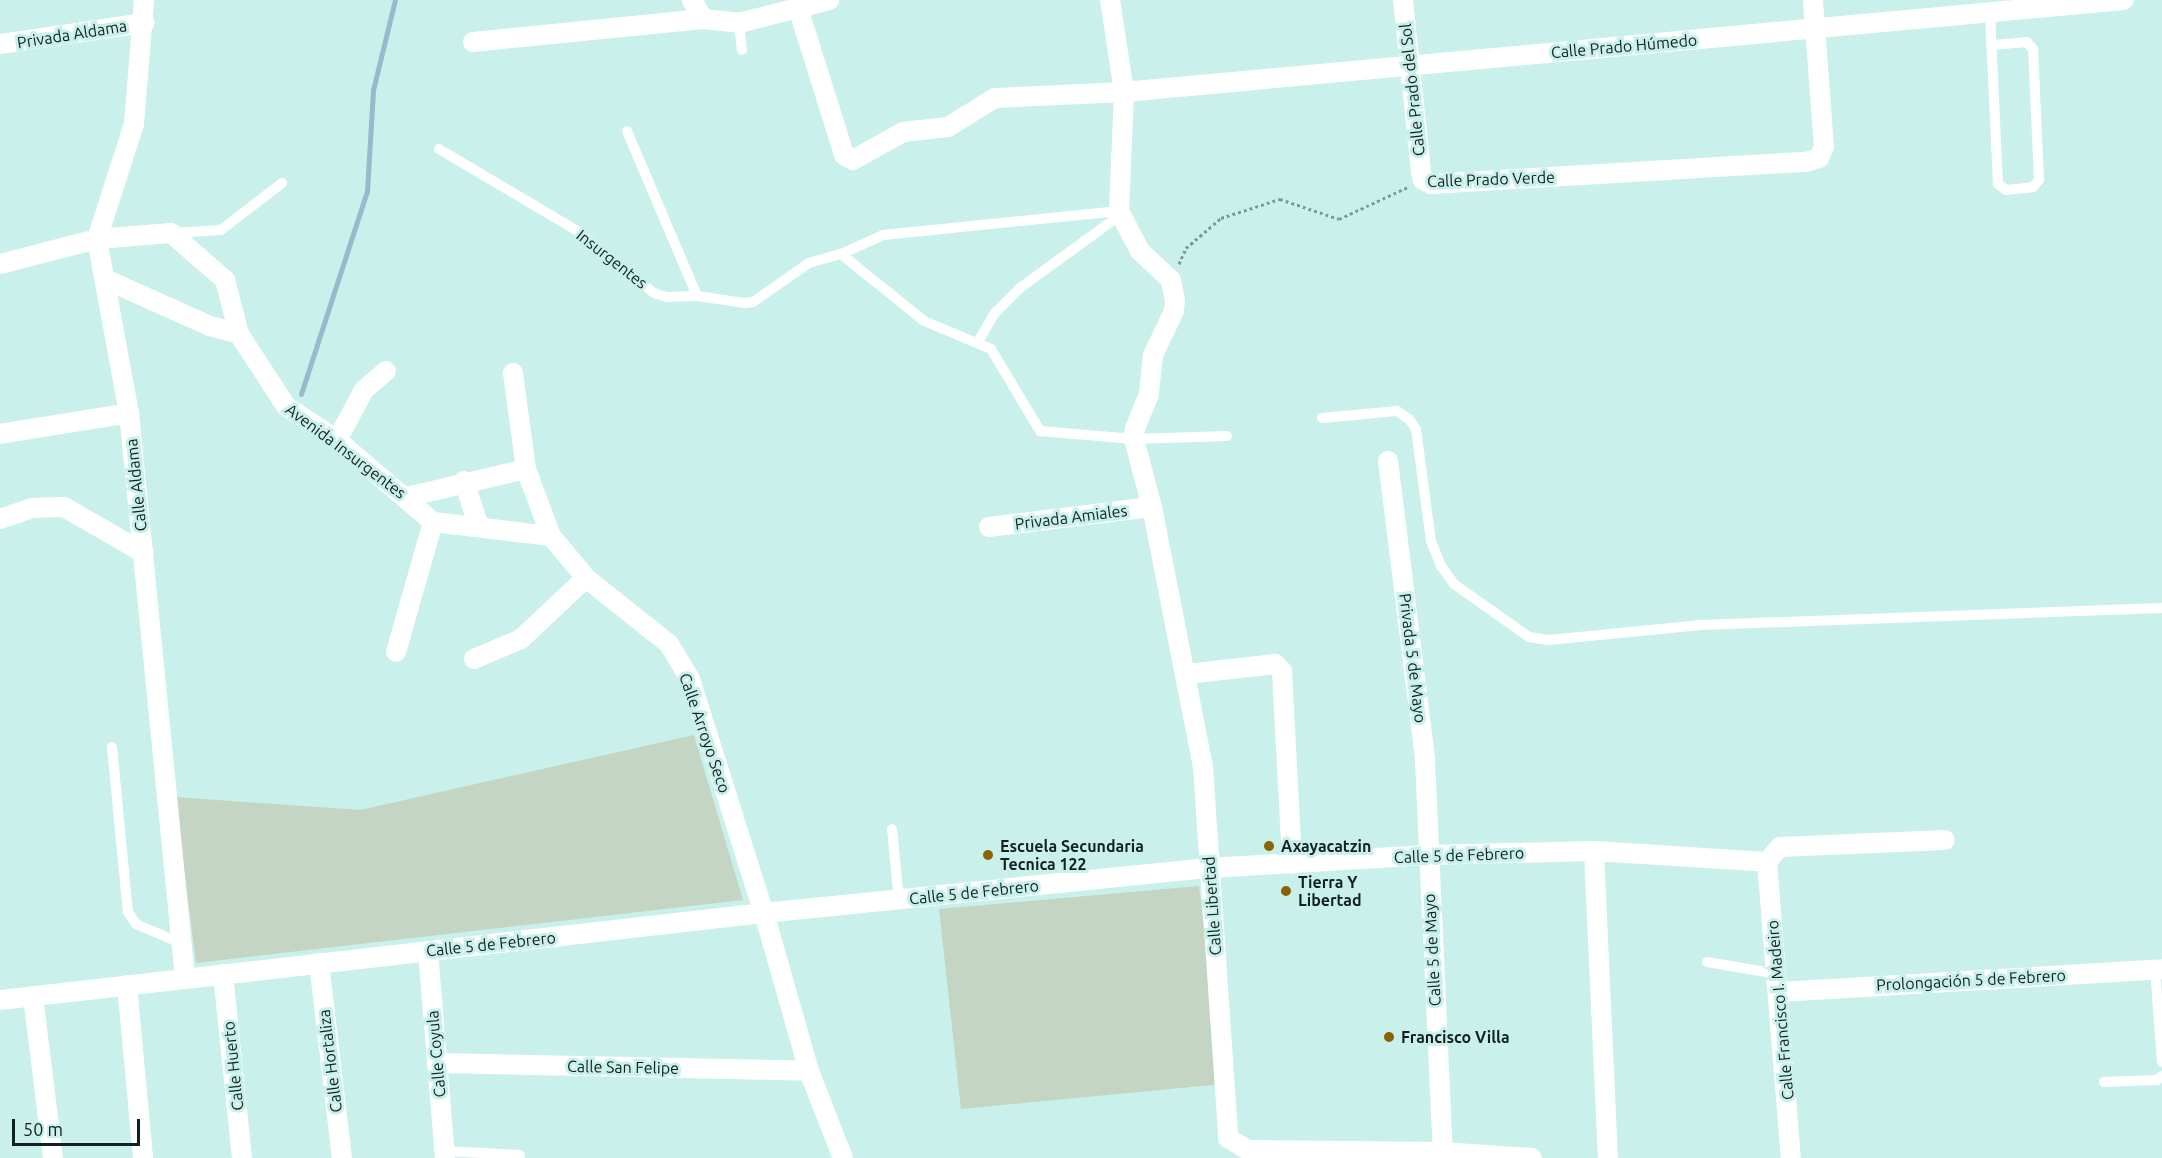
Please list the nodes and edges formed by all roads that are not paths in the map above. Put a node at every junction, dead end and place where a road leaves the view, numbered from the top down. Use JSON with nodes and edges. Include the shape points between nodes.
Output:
{"nodes":[{"id":1,"x":144,"y":0,"type":"edge"},
{"id":2,"x":692,"y":0,"type":"edge"},
{"id":3,"x":829,"y":0,"type":"edge"},
{"id":4,"x":1110,"y":0,"type":"edge"},
{"id":5,"x":1403,"y":0,"type":"edge"},
{"id":6,"x":1813,"y":0,"type":"edge"},
{"id":7,"x":2124,"y":0,"type":"edge"},
{"id":8,"x":798,"y":11,"type":"junction"},
{"id":9,"x":1990,"y":14,"type":"junction"},
{"id":10,"x":703,"y":19,"type":"junction"},
{"id":11,"x":144,"y":23,"type":"junction"},
{"id":12,"x":739,"y":23,"type":"junction"},
{"id":13,"x":1813,"y":30,"type":"junction"},
{"id":14,"x":472,"y":42,"type":"dead end"},
{"id":15,"x":0,"y":44,"type":"edge"},
{"id":16,"x":1992,"y":45,"type":"junction"},
{"id":17,"x":742,"y":50,"type":"dead end"},
{"id":18,"x":1410,"y":64,"type":"junction"},
{"id":19,"x":1124,"y":92,"type":"junction"},
{"id":20,"x":627,"y":131,"type":"dead end"},
{"id":21,"x":439,"y":149,"type":"dead end"},
{"id":22,"x":1424,"y":180,"type":"joint"},
{"id":23,"x":282,"y":183,"type":"dead end"},
{"id":24,"x":1120,"y":213,"type":"junction"},
{"id":25,"x":171,"y":233,"type":"junction"},
{"id":26,"x":97,"y":239,"type":"junction"},
{"id":27,"x":841,"y":254,"type":"junction"},
{"id":28,"x":0,"y":264,"type":"edge"},
{"id":29,"x":107,"y":280,"type":"junction"},
{"id":30,"x":697,"y":296,"type":"junction"},
{"id":31,"x":239,"y":334,"type":"junction"},
{"id":32,"x":978,"y":342,"type":"junction"},
{"id":33,"x":386,"y":371,"type":"dead end"},
{"id":34,"x":513,"y":374,"type":"dead end"},
{"id":35,"x":129,"y":413,"type":"junction"},
{"id":36,"x":1322,"y":418,"type":"dead end"},
{"id":37,"x":0,"y":434,"type":"edge"},
{"id":38,"x":1227,"y":436,"type":"dead end"},
{"id":39,"x":1134,"y":439,"type":"junction"},
{"id":40,"x":337,"y":440,"type":"junction"},
{"id":41,"x":1388,"y":461,"type":"dead end"},
{"id":42,"x":526,"y":469,"type":"junction"},
{"id":43,"x":464,"y":481,"type":"junction"},
{"id":44,"x":407,"y":497,"type":"junction"},
{"id":45,"x":1152,"y":507,"type":"junction"},
{"id":46,"x":0,"y":519,"type":"edge"},
{"id":47,"x":433,"y":522,"type":"junction"},
{"id":48,"x":478,"y":524,"type":"junction"},
{"id":49,"x":989,"y":527,"type":"dead end"},
{"id":50,"x":551,"y":536,"type":"junction"},
{"id":51,"x":144,"y":553,"type":"junction"},
{"id":52,"x":586,"y":578,"type":"junction"},
{"id":53,"x":2162,"y":608,"type":"edge"},
{"id":54,"x":396,"y":652,"type":"dead end"},
{"id":55,"x":474,"y":659,"type":"dead end"},
{"id":56,"x":1188,"y":674,"type":"junction"},
{"id":57,"x":112,"y":747,"type":"dead end"},
{"id":58,"x":892,"y":829,"type":"dead end"},
{"id":59,"x":1945,"y":840,"type":"dead end"},
{"id":60,"x":1594,"y":851,"type":"junction"},
{"id":61,"x":1428,"y":855,"type":"junction"},
{"id":62,"x":1767,"y":862,"type":"junction"},
{"id":63,"x":1292,"y":864,"type":"junction"},
{"id":64,"x":1209,"y":868,"type":"junction"},
{"id":65,"x":899,"y":900,"type":"junction"},
{"id":66,"x":764,"y":913,"type":"junction"},
{"id":67,"x":183,"y":944,"type":"junction"},
{"id":68,"x":428,"y":951,"type":"junction"},
{"id":69,"x":1707,"y":962,"type":"dead end"},
{"id":70,"x":319,"y":963,"type":"junction"},
{"id":71,"x":2158,"y":969,"type":"edge"},
{"id":72,"x":223,"y":974,"type":"junction"},
{"id":73,"x":185,"y":978,"type":"junction"},
{"id":74,"x":1779,"y":983,"type":"junction"},
{"id":75,"x":127,"y":985,"type":"junction"},
{"id":76,"x":33,"y":996,"type":"junction"},
{"id":77,"x":0,"y":1000,"type":"edge"},
{"id":78,"x":2162,"y":1062,"type":"edge"},
{"id":79,"x":437,"y":1063,"type":"junction"},
{"id":80,"x":809,"y":1071,"type":"junction"},
{"id":81,"x":2162,"y":1076,"type":"edge"},
{"id":82,"x":2104,"y":1082,"type":"dead end"},
{"id":83,"x":1443,"y":1152,"type":"junction"},
{"id":84,"x":445,"y":1154,"type":"edge"},
{"id":85,"x":520,"y":1155,"type":"dead end"},
{"id":86,"x":53,"y":1158,"type":"edge"},
{"id":87,"x":143,"y":1158,"type":"edge"},
{"id":88,"x":242,"y":1158,"type":"edge"},
{"id":89,"x":342,"y":1158,"type":"edge"},
{"id":90,"x":843,"y":1158,"type":"edge"},
{"id":91,"x":1532,"y":1158,"type":"edge"},
{"id":92,"x":1608,"y":1158,"type":"edge"},
{"id":93,"x":1791,"y":1158,"type":"edge"}],
"edges":[{"from":1,"to":11,"type":"street"},
{"from":2,"to":10,"type":"street"},
{"from":3,"to":8,"type":"street"},
{"from":4,"to":19,"type":"street"},
{"from":5,"to":18,"type":"street","name":"Calle Prado del Sol"},
{"from":6,"to":13,"type":"street"},
{"from":7,"to":9,"type":"street","name":"Calle Prado Húmedo"},
{"from":8,"to":12,"type":"street"},
{"from":8,"to":19,"type":"street","name":"Calle Prado Húmedo","via":[[848,160],[903,132],[948,127],[995,98]]},
{"from":9,"to":13,"type":"street","name":"Calle Prado Húmedo"},
{"from":9,"to":16,"type":"lane"},
{"from":10,"to":12,"type":"street"},
{"from":10,"to":14,"type":"street"},
{"from":11,"to":15,"type":"street","name":"Privada Aldama"},
{"from":11,"to":26,"type":"street","via":[[134,124]]},
{"from":12,"to":17,"type":"lane"},
{"from":13,"to":18,"type":"street","name":"Calle Prado Húmedo"},
{"from":13,"to":22,"type":"street","name":"Calle Prado Verde","via":[[1824,147],[1819,158],[1806,162],[1431,184]]},
{"from":16,"to":16,"type":"lane","via":[[1998,184],[2006,190],[2034,187],[2039,180],[2033,49],[2027,42]]},
{"from":18,"to":19,"type":"street","name":"Calle Prado Húmedo"},
{"from":18,"to":22,"type":"street","name":"Calle Prado del Sol"},
{"from":19,"to":24,"type":"street"},
{"from":20,"to":30,"type":"lane"},
{"from":21,"to":30,"type":"lane","name":"Insurgentes","via":[[576,230],[654,292],[666,297]]},
{"from":23,"to":25,"type":"lane","via":[[221,230]]},
{"from":24,"to":27,"type":"lane","name":"Insurgentes","via":[[883,235]]},
{"from":24,"to":32,"type":"lane","via":[[1020,288],[995,312]]},
{"from":24,"to":39,"type":"street","via":[[1140,251],[1172,280],[1174,311],[1153,355],[1149,394]]},
{"from":25,"to":26,"type":"street"},
{"from":25,"to":31,"type":"street","name":"Avenida Insurgentes","via":[[225,280]]},
{"from":26,"to":28,"type":"street"},
{"from":26,"to":29,"type":"street","name":"Calle Aldama"},
{"from":27,"to":30,"type":"lane","name":"Insurgentes","via":[[801,267],[753,302]]},
{"from":27,"to":32,"type":"lane","via":[[924,321]]},
{"from":29,"to":31,"type":"street","via":[[210,326]]},
{"from":29,"to":35,"type":"street","name":"Calle Aldama"},
{"from":31,"to":40,"type":"street","name":"Avenida Insurgentes","via":[[286,406]]},
{"from":32,"to":39,"type":"lane","via":[[991,350],[1040,430]]},
{"from":33,"to":40,"type":"street","via":[[364,390]]},
{"from":34,"to":42,"type":"street","name":"Calle Arroyo Seco"},
{"from":35,"to":37,"type":"street"},
{"from":35,"to":51,"type":"street","name":"Calle Aldama"},
{"from":36,"to":53,"type":"lane","via":[[1397,411],[1409,419],[1416,429],[1431,541],[1441,566],[1454,584],[1529,637],[1549,640],[1701,625]]},
{"from":38,"to":39,"type":"lane"},
{"from":39,"to":45,"type":"street","name":"Calle Libertad"},
{"from":40,"to":44,"type":"street","name":"Avenida Insurgentes"},
{"from":41,"to":61,"type":"street","name":"Privada 5 de Mayo","via":[[1425,760]]},
{"from":42,"to":43,"type":"street"},
{"from":42,"to":50,"type":"street","name":"Calle Arroyo Seco"},
{"from":43,"to":44,"type":"street"},
{"from":43,"to":48,"type":"street"},
{"from":44,"to":47,"type":"street","name":"Avenida Insurgentes"},
{"from":45,"to":49,"type":"street","name":"Privada Amiales"},
{"from":45,"to":56,"type":"street","name":"Calle Libertad"},
{"from":46,"to":51,"type":"street","via":[[32,508],[64,507]]},
{"from":47,"to":48,"type":"street"},
{"from":47,"to":54,"type":"street"},
{"from":48,"to":50,"type":"street"},
{"from":50,"to":52,"type":"street","name":"Calle Arroyo Seco"},
{"from":51,"to":67,"type":"street","name":"Calle Aldama"},
{"from":52,"to":55,"type":"street","via":[[521,639]]},
{"from":52,"to":66,"type":"street","name":"Calle Arroyo Seco","via":[[669,644],[690,679]]},
{"from":56,"to":63,"type":"street","via":[[1275,664],[1282,670]]},
{"from":56,"to":64,"type":"street","name":"Calle Libertad","via":[[1203,766]]},
{"from":57,"to":67,"type":"lane","via":[[128,912],[136,924]]},
{"from":58,"to":65,"type":"lane"},
{"from":59,"to":62,"type":"street","via":[[1780,847]]},
{"from":60,"to":61,"type":"street","name":"Calle 5 de Febrero"},
{"from":60,"to":62,"type":"street","name":"Calle 5 de Febrero"},
{"from":60,"to":92,"type":"street"},
{"from":61,"to":63,"type":"street","name":"Calle 5 de Febrero"},
{"from":61,"to":83,"type":"street","name":"Calle 5 de Mayo"},
{"from":62,"to":74,"type":"street","name":"Calle Francisco I. Madeiro"},
{"from":63,"to":64,"type":"street","name":"Calle 5 de Febrero"},
{"from":64,"to":65,"type":"street","name":"Calle 5 de Febrero"},
{"from":64,"to":83,"type":"street","name":"Calle Libertad","via":[[1228,1138],[1248,1150]]},
{"from":65,"to":66,"type":"street","name":"Calle 5 de Febrero"},
{"from":66,"to":68,"type":"street","name":"Calle 5 de Febrero"},
{"from":66,"to":80,"type":"street","name":"Calle Arroyo Seco"},
{"from":67,"to":73,"type":"street","name":"Calle Aldama"},
{"from":68,"to":70,"type":"street","name":"Calle 5 de Febrero"},
{"from":68,"to":79,"type":"street","name":"Calle Coyula"},
{"from":69,"to":74,"type":"lane"},
{"from":70,"to":72,"type":"street","name":"Calle 5 de Febrero"},
{"from":70,"to":89,"type":"street","name":"Calle Hortaliza"},
{"from":71,"to":74,"type":"street","name":"Prolongación 5 de Febrero"},
{"from":71,"to":78,"type":"lane"},
{"from":72,"to":73,"type":"street","name":"Calle 5 de Febrero"},
{"from":72,"to":88,"type":"street","name":"Calle Huerto"},
{"from":73,"to":75,"type":"street","name":"Calle 5 de Febrero"},
{"from":74,"to":93,"type":"street","name":"Calle Francisco I. Madeiro"},
{"from":75,"to":76,"type":"street","name":"Calle 5 de Febrero"},
{"from":75,"to":87,"type":"street"},
{"from":76,"to":77,"type":"street","name":"Calle 5 de Febrero"},
{"from":76,"to":86,"type":"street"},
{"from":79,"to":80,"type":"street","name":"Calle San Felipe"},
{"from":79,"to":84,"type":"street","name":"Calle Coyula"},
{"from":80,"to":90,"type":"street","name":"Calle Arroyo Seco"},
{"from":81,"to":82,"type":"lane","via":[[2157,1080]]},
{"from":83,"to":91,"type":"street"},
{"from":84,"to":85,"type":"lane"}]}
